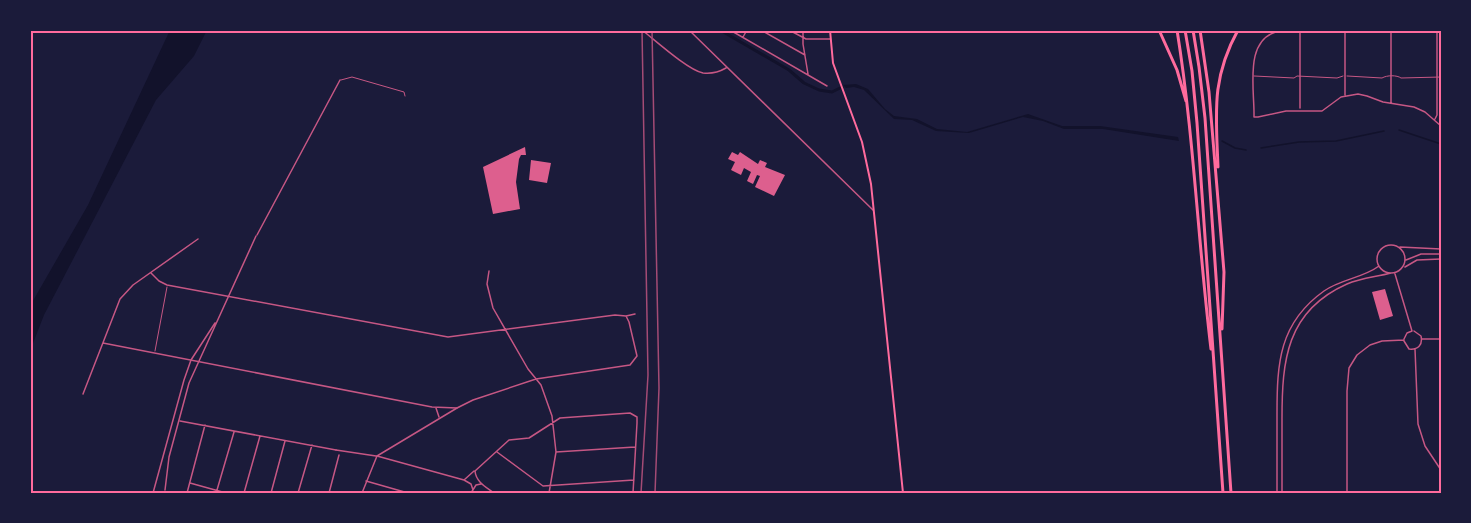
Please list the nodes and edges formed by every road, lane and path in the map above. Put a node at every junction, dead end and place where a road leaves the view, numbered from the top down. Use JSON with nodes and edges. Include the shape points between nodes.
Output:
{"nodes":[{"id":1,"x":642,"y":30,"type":"edge"},
{"id":2,"x":689,"y":30,"type":"edge"},
{"id":3,"x":729,"y":30,"type":"edge"},
{"id":4,"x":747,"y":30,"type":"edge"},
{"id":5,"x":761,"y":30,"type":"edge"},
{"id":6,"x":789,"y":30,"type":"edge"},
{"id":7,"x":803,"y":30,"type":"edge"},
{"id":8,"x":830,"y":30,"type":"edge"},
{"id":9,"x":1159,"y":30,"type":"edge"},
{"id":10,"x":1176,"y":30,"type":"edge"},
{"id":11,"x":1185,"y":30,"type":"edge"},
{"id":12,"x":1193,"y":30,"type":"edge"},
{"id":13,"x":1200,"y":30,"type":"edge"},
{"id":14,"x":1238,"y":30,"type":"edge"},
{"id":15,"x":1300,"y":31,"type":"edge"},
{"id":16,"x":1345,"y":31,"type":"edge"},
{"id":17,"x":1437,"y":31,"type":"edge"},
{"id":18,"x":1391,"y":32,"type":"junction"},
{"id":19,"x":1441,"y":32,"type":"edge"},
{"id":20,"x":743,"y":37,"type":"junction"},
{"id":21,"x":803,"y":38,"type":"junction"},
{"id":22,"x":830,"y":39,"type":"junction"},
{"id":23,"x":805,"y":55,"type":"junction"},
{"id":24,"x":727,"y":68,"type":"junction"},
{"id":25,"x":808,"y":75,"type":"junction"},
{"id":26,"x":1254,"y":76,"type":"junction"},
{"id":27,"x":1300,"y":76,"type":"junction"},
{"id":28,"x":1345,"y":76,"type":"junction"},
{"id":29,"x":1391,"y":76,"type":"junction"},
{"id":30,"x":1437,"y":77,"type":"junction"},
{"id":31,"x":1441,"y":77,"type":"edge"},
{"id":32,"x":340,"y":80,"type":"joint"},
{"id":33,"x":827,"y":86,"type":"dead end"},
{"id":34,"x":405,"y":96,"type":"dead end"},
{"id":35,"x":1345,"y":96,"type":"junction"},
{"id":36,"x":1391,"y":103,"type":"junction"},
{"id":37,"x":1187,"y":108,"type":"junction"},
{"id":38,"x":1300,"y":110,"type":"junction"},
{"id":39,"x":1434,"y":120,"type":"junction"},
{"id":40,"x":1441,"y":126,"type":"edge"},
{"id":41,"x":1217,"y":189,"type":"junction"},
{"id":42,"x":873,"y":210,"type":"junction"},
{"id":43,"x":198,"y":239,"type":"dead end"},
{"id":44,"x":1398,"y":247,"type":"junction"},
{"id":45,"x":1441,"y":249,"type":"edge"},
{"id":46,"x":1441,"y":254,"type":"edge"},
{"id":47,"x":1441,"y":259,"type":"edge"},
{"id":48,"x":1405,"y":260,"type":"junction"},
{"id":49,"x":1379,"y":266,"type":"junction"},
{"id":50,"x":1402,"y":269,"type":"junction"},
{"id":51,"x":489,"y":271,"type":"dead end"},
{"id":52,"x":151,"y":273,"type":"junction"},
{"id":53,"x":1391,"y":273,"type":"junction"},
{"id":54,"x":1395,"y":273,"type":"junction"},
{"id":55,"x":167,"y":285,"type":"junction"},
{"id":56,"x":228,"y":296,"type":"junction"},
{"id":57,"x":635,"y":314,"type":"dead end"},
{"id":58,"x":626,"y":316,"type":"junction"},
{"id":59,"x":217,"y":320,"type":"junction"},
{"id":60,"x":506,"y":330,"type":"junction"},
{"id":61,"x":1412,"y":331,"type":"junction"},
{"id":62,"x":1422,"y":339,"type":"junction"},
{"id":63,"x":1441,"y":339,"type":"edge"},
{"id":64,"x":1221,"y":340,"type":"junction"},
{"id":65,"x":1404,"y":340,"type":"junction"},
{"id":66,"x":104,"y":343,"type":"junction"},
{"id":67,"x":1415,"y":349,"type":"junction"},
{"id":68,"x":154,"y":353,"type":"junction"},
{"id":69,"x":191,"y":360,"type":"junction"},
{"id":70,"x":198,"y":362,"type":"junction"},
{"id":71,"x":536,"y":379,"type":"junction"},
{"id":72,"x":1215,"y":384,"type":"junction"},
{"id":73,"x":83,"y":394,"type":"dead end"},
{"id":74,"x":432,"y":407,"type":"junction"},
{"id":75,"x":457,"y":408,"type":"junction"},
{"id":76,"x":439,"y":418,"type":"junction"},
{"id":77,"x":179,"y":420,"type":"junction"},
{"id":78,"x":554,"y":422,"type":"junction"},
{"id":79,"x":205,"y":425,"type":"junction"},
{"id":80,"x":234,"y":431,"type":"junction"},
{"id":81,"x":260,"y":435,"type":"junction"},
{"id":82,"x":286,"y":440,"type":"junction"},
{"id":83,"x":312,"y":445,"type":"junction"},
{"id":84,"x":636,"y":447,"type":"junction"},
{"id":85,"x":336,"y":450,"type":"junction"},
{"id":86,"x":347,"y":451,"type":"junction"},
{"id":87,"x":496,"y":452,"type":"junction"},
{"id":88,"x":556,"y":452,"type":"junction"},
{"id":89,"x":339,"y":455,"type":"junction"},
{"id":90,"x":376,"y":456,"type":"junction"},
{"id":91,"x":1441,"y":470,"type":"edge"},
{"id":92,"x":475,"y":471,"type":"junction"},
{"id":93,"x":464,"y":480,"type":"junction"},
{"id":94,"x":634,"y":480,"type":"junction"},
{"id":95,"x":366,"y":481,"type":"junction"},
{"id":96,"x":190,"y":483,"type":"junction"},
{"id":97,"x":481,"y":484,"type":"junction"},
{"id":98,"x":552,"y":486,"type":"junction"},
{"id":99,"x":473,"y":489,"type":"junction"},
{"id":100,"x":217,"y":490,"type":"junction"},
{"id":101,"x":153,"y":493,"type":"edge"},
{"id":102,"x":165,"y":493,"type":"edge"},
{"id":103,"x":187,"y":493,"type":"edge"},
{"id":104,"x":226,"y":493,"type":"edge"},
{"id":105,"x":244,"y":493,"type":"edge"},
{"id":106,"x":271,"y":493,"type":"edge"},
{"id":107,"x":298,"y":493,"type":"edge"},
{"id":108,"x":329,"y":493,"type":"edge"},
{"id":109,"x":362,"y":493,"type":"edge"},
{"id":110,"x":408,"y":493,"type":"edge"},
{"id":111,"x":471,"y":493,"type":"edge"},
{"id":112,"x":494,"y":493,"type":"edge"},
{"id":113,"x":549,"y":493,"type":"edge"},
{"id":114,"x":633,"y":493,"type":"edge"},
{"id":115,"x":903,"y":493,"type":"edge"},
{"id":116,"x":1223,"y":493,"type":"edge"},
{"id":117,"x":1231,"y":493,"type":"edge"},
{"id":118,"x":1277,"y":493,"type":"edge"},
{"id":119,"x":1282,"y":493,"type":"edge"},
{"id":120,"x":1347,"y":493,"type":"edge"}],
"edges":[{"from":1,"to":24,"type":"street","via":[[701,73]]},
{"from":2,"to":24,"type":"street"},
{"from":3,"to":20,"type":"street"},
{"from":4,"to":20,"type":"street"},
{"from":5,"to":23,"type":"street"},
{"from":6,"to":21,"type":"street"},
{"from":7,"to":21,"type":"street"},
{"from":8,"to":22,"type":"main road"},
{"from":9,"to":37,"type":"highway","via":[[1177,70]]},
{"from":10,"to":37,"type":"highway"},
{"from":11,"to":72,"type":"highway","via":[[1197,123]]},
{"from":12,"to":64,"type":"highway","via":[[1205,118]]},
{"from":13,"to":41,"type":"highway"},
{"from":14,"to":41,"type":"highway","via":[[1221,67],[1217,90]]},
{"from":15,"to":16,"type":"street"},
{"from":15,"to":26,"type":"street","via":[[1266,36],[1256,50]]},
{"from":15,"to":27,"type":"street"},
{"from":16,"to":18,"type":"street"},
{"from":16,"to":28,"type":"street"},
{"from":17,"to":18,"type":"street"},
{"from":17,"to":19,"type":"street"},
{"from":17,"to":30,"type":"street"},
{"from":18,"to":29,"type":"street"},
{"from":20,"to":25,"type":"street"},
{"from":21,"to":22,"type":"street"},
{"from":21,"to":23,"type":"street"},
{"from":22,"to":42,"type":"main road","via":[[833,63],[867,156]]},
{"from":23,"to":25,"type":"street"},
{"from":24,"to":42,"type":"street"},
{"from":25,"to":33,"type":"street"},
{"from":26,"to":27,"type":"street"},
{"from":26,"to":38,"type":"street","via":[[1254,117]]},
{"from":27,"to":28,"type":"street"},
{"from":27,"to":38,"type":"street"},
{"from":28,"to":29,"type":"street"},
{"from":28,"to":35,"type":"street"},
{"from":29,"to":30,"type":"street"},
{"from":29,"to":36,"type":"street"},
{"from":30,"to":31,"type":"street"},
{"from":30,"to":39,"type":"street"},
{"from":32,"to":34,"type":"street","via":[[352,77],[404,92]]},
{"from":32,"to":56,"type":"street"},
{"from":35,"to":36,"type":"street","via":[[1363,95]]},
{"from":35,"to":38,"type":"street","via":[[1322,111]]},
{"from":36,"to":39,"type":"street","via":[[1414,107]]},
{"from":37,"to":72,"type":"highway"},
{"from":39,"to":40,"type":"street"},
{"from":41,"to":64,"type":"highway","via":[[1224,272]]},
{"from":42,"to":115,"type":"main road"},
{"from":43,"to":52,"type":"street"},
{"from":44,"to":45,"type":"street"},
{"from":44,"to":48,"type":"street"},
{"from":44,"to":49,"type":"street","via":[[1389,245],[1381,250]]},
{"from":46,"to":48,"type":"street","via":[[1421,254]]},
{"from":47,"to":50,"type":"street","via":[[1417,260]]},
{"from":48,"to":50,"type":"street"},
{"from":49,"to":53,"type":"street"},
{"from":49,"to":118,"type":"street","via":[[1325,290],[1301,312],[1284,342],[1277,379]]},
{"from":50,"to":54,"type":"street"},
{"from":51,"to":60,"type":"street","via":[[490,300]]},
{"from":52,"to":55,"type":"street"},
{"from":52,"to":66,"type":"street","via":[[120,299]]},
{"from":53,"to":54,"type":"street"},
{"from":53,"to":119,"type":"street","via":[[1330,293],[1308,312],[1292,337],[1282,380]]},
{"from":54,"to":61,"type":"street"},
{"from":55,"to":56,"type":"street"},
{"from":55,"to":68,"type":"street"},
{"from":56,"to":59,"type":"street"},
{"from":56,"to":60,"type":"street","via":[[441,336]]},
{"from":57,"to":58,"type":"street"},
{"from":58,"to":60,"type":"street"},
{"from":58,"to":71,"type":"street","via":[[637,356],[633,363]]},
{"from":59,"to":69,"type":"street"},
{"from":59,"to":70,"type":"street"},
{"from":60,"to":71,"type":"street"},
{"from":61,"to":62,"type":"street"},
{"from":61,"to":65,"type":"street"},
{"from":62,"to":63,"type":"street"},
{"from":62,"to":67,"type":"street"},
{"from":64,"to":117,"type":"highway"},
{"from":65,"to":67,"type":"street","via":[[1407,347]]},
{"from":65,"to":120,"type":"street","via":[[1370,345],[1349,368]]},
{"from":66,"to":68,"type":"street"},
{"from":66,"to":73,"type":"street"},
{"from":67,"to":91,"type":"street","via":[[1418,424],[1425,446]]},
{"from":68,"to":69,"type":"street"},
{"from":69,"to":70,"type":"street"},
{"from":69,"to":101,"type":"street"},
{"from":70,"to":74,"type":"street"},
{"from":70,"to":77,"type":"street"},
{"from":71,"to":75,"type":"street"},
{"from":71,"to":78,"type":"street"},
{"from":72,"to":116,"type":"highway"},
{"from":74,"to":75,"type":"street"},
{"from":74,"to":76,"type":"street"},
{"from":75,"to":76,"type":"street"},
{"from":76,"to":90,"type":"street"},
{"from":77,"to":79,"type":"street"},
{"from":77,"to":102,"type":"street","via":[[167,464]]},
{"from":78,"to":84,"type":"street","via":[[560,418],[630,413],[636,417]]},
{"from":78,"to":87,"type":"street","via":[[528,438],[509,440]]},
{"from":78,"to":88,"type":"street"},
{"from":79,"to":80,"type":"street"},
{"from":79,"to":96,"type":"street"},
{"from":80,"to":81,"type":"street"},
{"from":80,"to":100,"type":"street"},
{"from":81,"to":82,"type":"street"},
{"from":81,"to":105,"type":"street"},
{"from":82,"to":83,"type":"street"},
{"from":82,"to":106,"type":"street"},
{"from":83,"to":85,"type":"street"},
{"from":83,"to":107,"type":"street"},
{"from":84,"to":88,"type":"street"},
{"from":84,"to":94,"type":"street"},
{"from":85,"to":86,"type":"street"},
{"from":85,"to":89,"type":"street"},
{"from":86,"to":89,"type":"street"},
{"from":86,"to":90,"type":"street"},
{"from":87,"to":92,"type":"street"},
{"from":87,"to":98,"type":"street","via":[[543,486]]},
{"from":88,"to":98,"type":"street"},
{"from":89,"to":108,"type":"street"},
{"from":90,"to":93,"type":"street"},
{"from":90,"to":95,"type":"street"},
{"from":92,"to":93,"type":"street"},
{"from":92,"to":97,"type":"street"},
{"from":93,"to":99,"type":"street"},
{"from":94,"to":98,"type":"street"},
{"from":94,"to":114,"type":"street"},
{"from":95,"to":109,"type":"street"},
{"from":95,"to":110,"type":"street"},
{"from":96,"to":100,"type":"street"},
{"from":96,"to":103,"type":"street"},
{"from":97,"to":99,"type":"street"},
{"from":97,"to":112,"type":"street"},
{"from":98,"to":113,"type":"street"},
{"from":99,"to":111,"type":"street"},
{"from":100,"to":104,"type":"street"}]}
